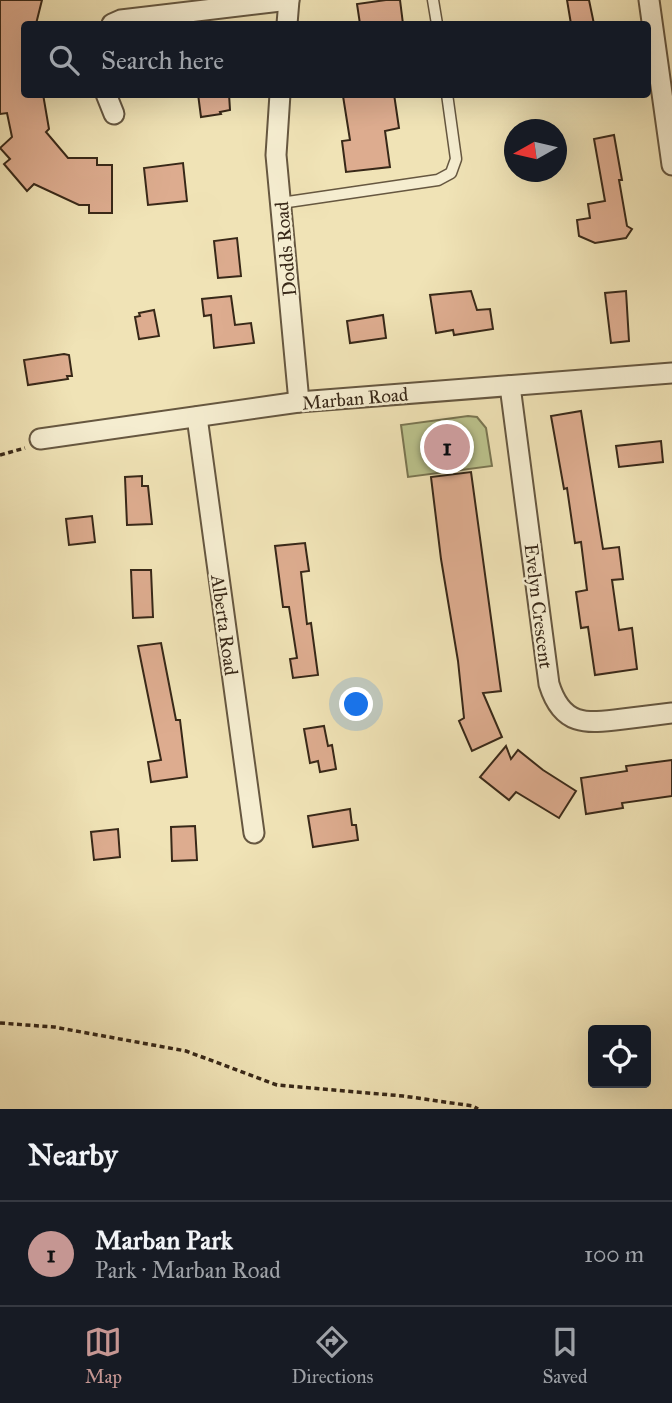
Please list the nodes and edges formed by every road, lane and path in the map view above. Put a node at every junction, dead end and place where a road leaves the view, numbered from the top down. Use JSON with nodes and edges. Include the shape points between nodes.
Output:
{"nodes":[{"id":1,"x":289,"y":0,"type":"edge"},
{"id":2,"x":433,"y":0,"type":"edge"},
{"id":3,"x":649,"y":0,"type":"edge"},
{"id":4,"x":119,"y":21,"type":"edge"},
{"id":5,"x":286,"y":21,"type":"edge"},
{"id":6,"x":436,"y":21,"type":"edge"},
{"id":7,"x":108,"y":98,"type":"edge"},
{"id":8,"x":280,"y":98,"type":"edge"},
{"id":9,"x":448,"y":98,"type":"edge"},
{"id":10,"x":114,"y":114,"type":"dead end"},
{"id":11,"x":672,"y":166,"type":"edge"},
{"id":12,"x":281,"y":203,"type":"junction"},
{"id":13,"x":672,"y":373,"type":"edge"},
{"id":14,"x":510,"y":386,"type":"junction"},
{"id":15,"x":299,"y":402,"type":"junction"},
{"id":16,"x":197,"y":417,"type":"junction"},
{"id":17,"x":40,"y":439,"type":"joint"},
{"id":18,"x":0,"y":455,"type":"edge"},
{"id":19,"x":672,"y":713,"type":"edge"},
{"id":20,"x":254,"y":833,"type":"dead end"},
{"id":21,"x":0,"y":1023,"type":"edge"},
{"id":22,"x":478,"y":1109,"type":"edge"}],
"edges":[{"from":1,"to":4,"type":"street"},
{"from":1,"to":5,"type":"street"},
{"from":2,"to":6,"type":"lane"},
{"from":3,"to":11,"type":"street"},
{"from":7,"to":10,"type":"street"},
{"from":8,"to":12,"type":"street","name":"Dodds Road","via":[[276,155]]},
{"from":9,"to":12,"type":"lane","via":[[456,159],[451,173],[438,180]]},
{"from":12,"to":15,"type":"street","name":"Dodds Road"},
{"from":13,"to":14,"type":"street","name":"Marban Road"},
{"from":14,"to":15,"type":"street","name":"Marban Road"},
{"from":14,"to":19,"type":"street","name":"Evelyn Crescent","via":[[554,701],[577,721],[593,723]]},
{"from":15,"to":16,"type":"street","name":"Marban Road"},
{"from":16,"to":17,"type":"street","name":"Marban Road"},
{"from":16,"to":20,"type":"street","name":"Alberta Road"},
{"from":17,"to":18,"type":"path","via":[[22,450]]},
{"from":21,"to":22,"type":"path","via":[[54,1027],[186,1051],[277,1085],[403,1096]]}]}
